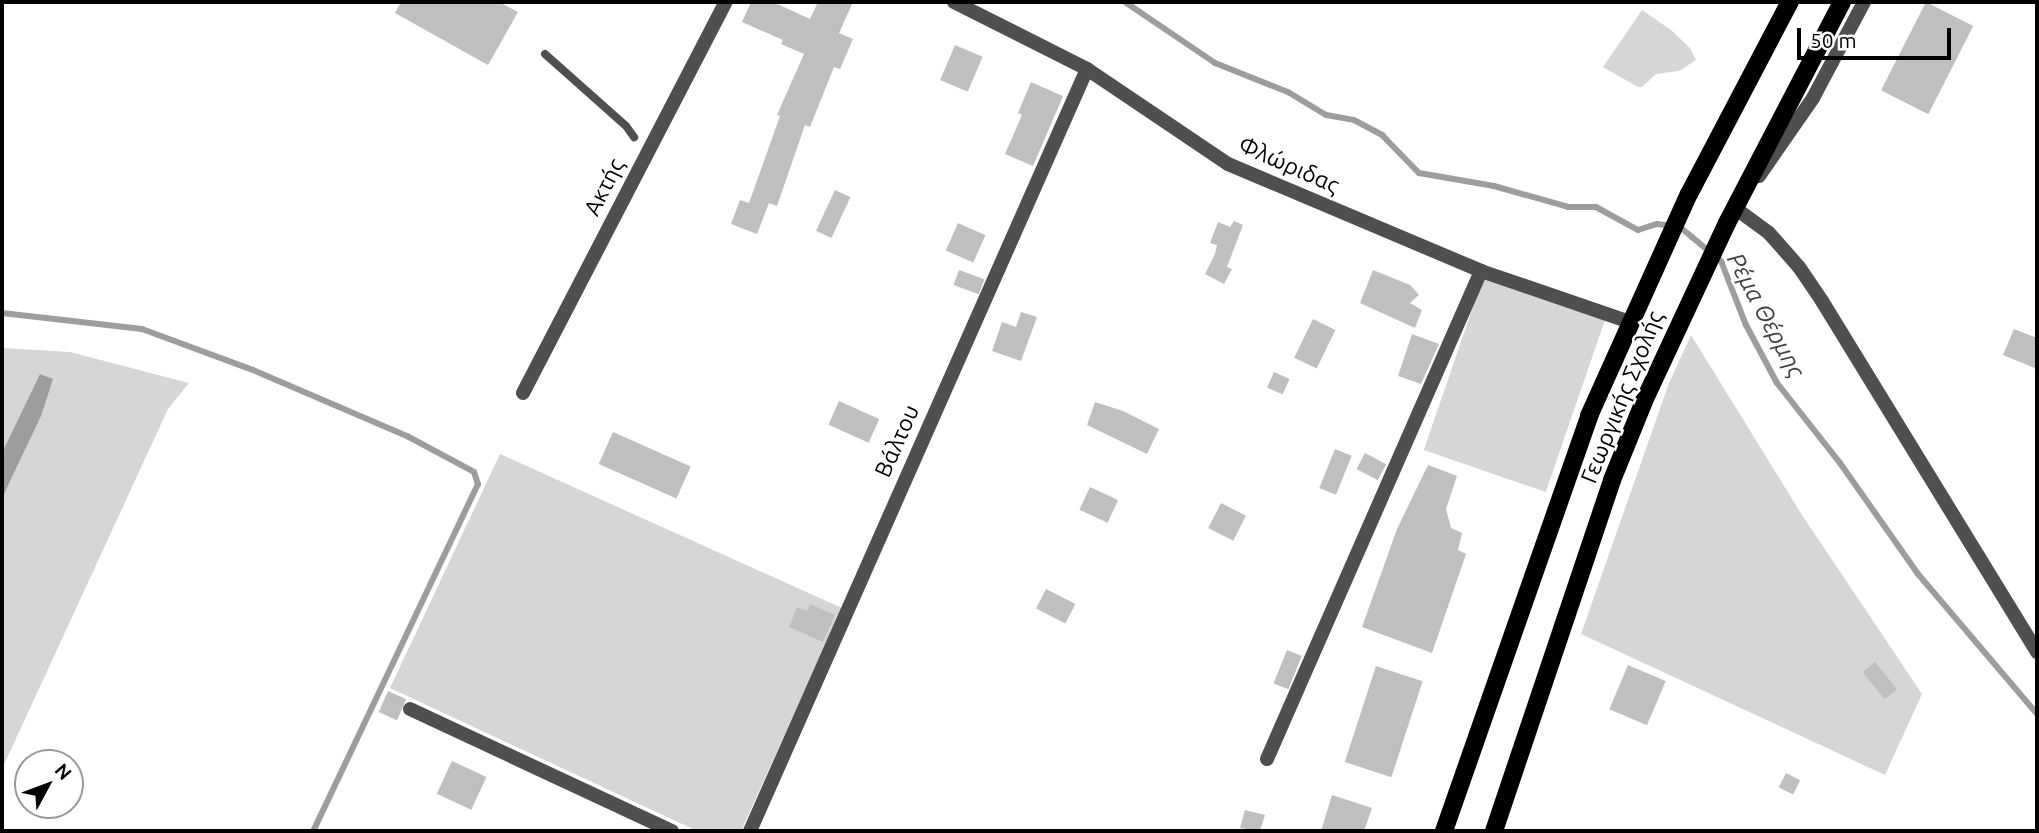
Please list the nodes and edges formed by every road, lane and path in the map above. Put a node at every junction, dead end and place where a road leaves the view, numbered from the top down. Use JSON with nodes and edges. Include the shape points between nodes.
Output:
{"nodes":[{"id":1,"x":726,"y":2,"type":"edge"},
{"id":2,"x":954,"y":2,"type":"edge"},
{"id":3,"x":1790,"y":2,"type":"edge"},
{"id":4,"x":1842,"y":2,"type":"edge"},
{"id":5,"x":1864,"y":2,"type":"edge"},
{"id":6,"x":545,"y":54,"type":"dead end"},
{"id":7,"x":1087,"y":69,"type":"junction"},
{"id":8,"x":634,"y":137,"type":"dead end"},
{"id":9,"x":1731,"y":215,"type":"junction"},
{"id":10,"x":1480,"y":271,"type":"junction"},
{"id":11,"x":1630,"y":322,"type":"junction"},
{"id":12,"x":523,"y":393,"type":"dead end"},
{"id":13,"x":2037,"y":652,"type":"edge"},
{"id":14,"x":410,"y":709,"type":"dead end"},
{"id":15,"x":1267,"y":760,"type":"dead end"},
{"id":16,"x":672,"y":831,"type":"edge"},
{"id":17,"x":750,"y":831,"type":"edge"},
{"id":18,"x":1444,"y":831,"type":"edge"},
{"id":19,"x":1494,"y":831,"type":"edge"}],
"edges":[{"from":1,"to":12,"type":"street","name":"Ακτής"},
{"from":2,"to":7,"type":"street","name":"Φλώριδας"},
{"from":3,"to":11,"type":"main road","name":"Γεωργικής Σχολής","via":[[1689,194]]},
{"from":4,"to":9,"type":"main road","name":"Γεωργικής Σχολής"},
{"from":5,"to":9,"type":"street","via":[[1813,98]]},
{"from":6,"to":8,"type":"lane"},
{"from":7,"to":10,"type":"street","name":"Φλώριδας","via":[[1228,164]]},
{"from":7,"to":17,"type":"street","name":"Βάλτου"},
{"from":9,"to":13,"type":"street","via":[[1769,233],[1800,267]]},
{"from":9,"to":19,"type":"main road","name":"Γεωργικής Σχολής","via":[[1684,310],[1612,480]]},
{"from":10,"to":11,"type":"street","name":"Φλώριδας"},
{"from":10,"to":15,"type":"street"},
{"from":11,"to":18,"type":"main road","name":"Γεωργικής Σχολής","via":[[1573,459]]},
{"from":14,"to":16,"type":"street"}]}
